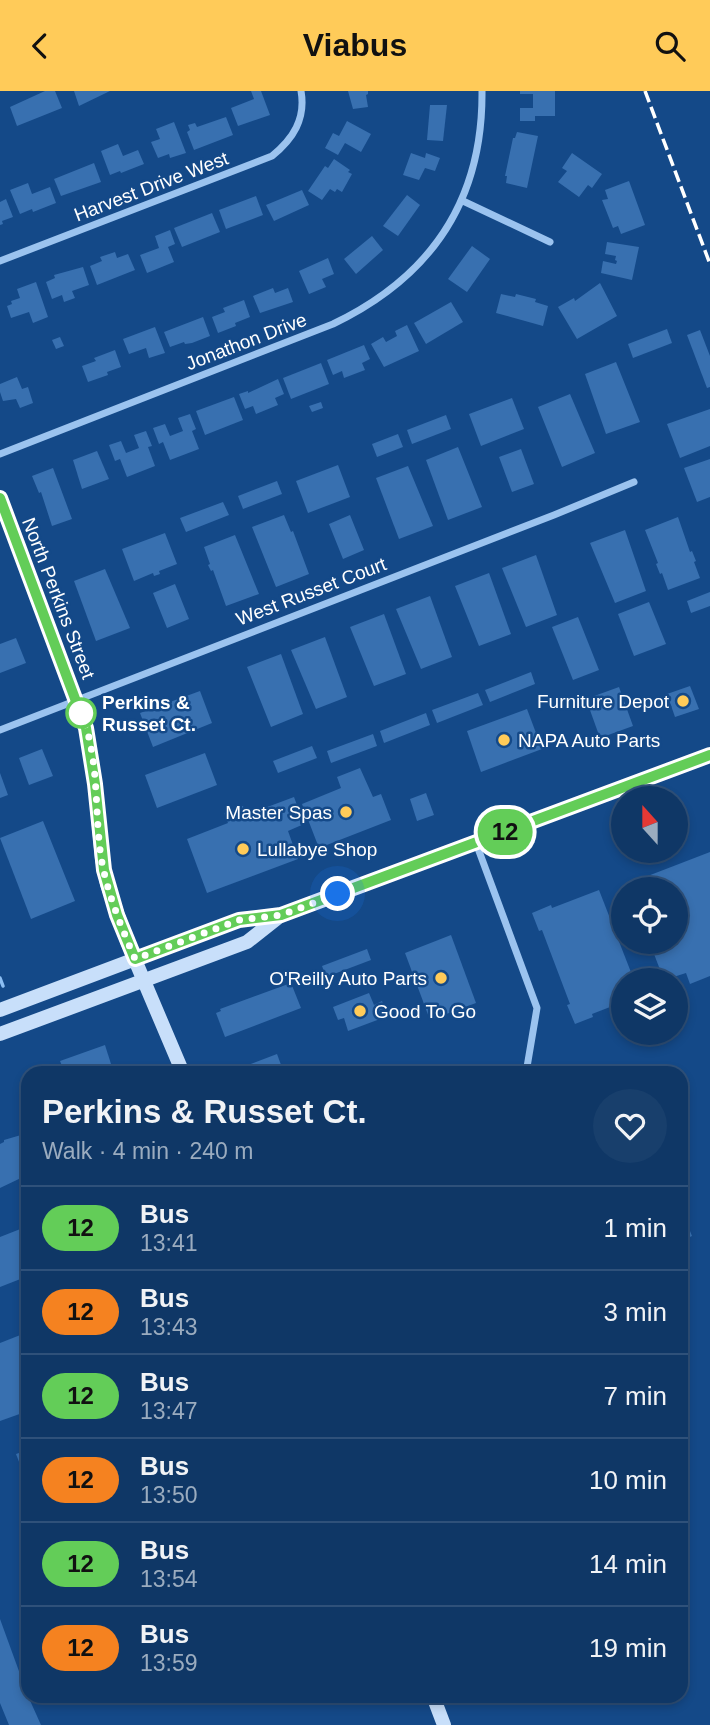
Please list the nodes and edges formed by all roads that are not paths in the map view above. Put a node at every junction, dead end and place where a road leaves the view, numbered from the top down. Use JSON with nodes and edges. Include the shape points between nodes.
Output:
{"nodes":[{"id":1,"x":301,"y":91,"type":"edge"},
{"id":2,"x":482,"y":91,"type":"edge"},
{"id":3,"x":463,"y":201,"type":"junction"},
{"id":4,"x":550,"y":242,"type":"dead end"},
{"id":5,"x":0,"y":261,"type":"edge"},
{"id":6,"x":0,"y":454,"type":"edge"},
{"id":7,"x":634,"y":482,"type":"dead end"},
{"id":8,"x":0,"y":498,"type":"edge"},
{"id":9,"x":77,"y":701,"type":"junction"},
{"id":10,"x":0,"y":730,"type":"edge"},
{"id":11,"x":710,"y":755,"type":"edge"},
{"id":12,"x":476,"y":843,"type":"junction"},
{"id":13,"x":281,"y":915,"type":"junction"},
{"id":14,"x":135,"y":959,"type":"junction"},
{"id":15,"x":144,"y":980,"type":"junction"},
{"id":16,"x":0,"y":1010,"type":"edge"},
{"id":17,"x":0,"y":1034,"type":"edge"},
{"id":18,"x":180,"y":1066,"type":"edge"},
{"id":19,"x":527,"y":1066,"type":"edge"},
{"id":20,"x":436,"y":1703,"type":"edge"},
{"id":21,"x":444,"y":1725,"type":"edge"}],
"edges":[{"from":1,"to":5,"type":"street","name":"Harvest Drive West","via":[[299,123],[293,136],[272,156]]},
{"from":2,"to":3,"type":"street","name":"Jonathon Drive","via":[[478,149]]},
{"from":3,"to":4,"type":"street"},
{"from":3,"to":6,"type":"street","name":"Jonathon Drive","via":[[428,254],[391,290],[352,315]]},
{"from":7,"to":9,"type":"street","name":"West Russet Court"},
{"from":8,"to":9,"type":"main road","name":"North Perkins Street"},
{"from":9,"to":10,"type":"street","name":"West Russet Court"},
{"from":9,"to":14,"type":"main road","name":"North Perkins Street","via":[[90,744],[107,884]]},
{"from":11,"to":12,"type":"main road"},
{"from":12,"to":13,"type":"main road"},
{"from":12,"to":19,"type":"street","via":[[537,1008]]},
{"from":13,"to":14,"type":"main road","via":[[239,920]]},
{"from":13,"to":15,"type":"main road","via":[[247,941]]},
{"from":14,"to":15,"type":"main road","name":"North Perkins Street"},
{"from":14,"to":16,"type":"main road"},
{"from":15,"to":17,"type":"main road"},
{"from":15,"to":18,"type":"main road","name":"North Perkins Street"},
{"from":20,"to":21,"type":"main road"}]}
